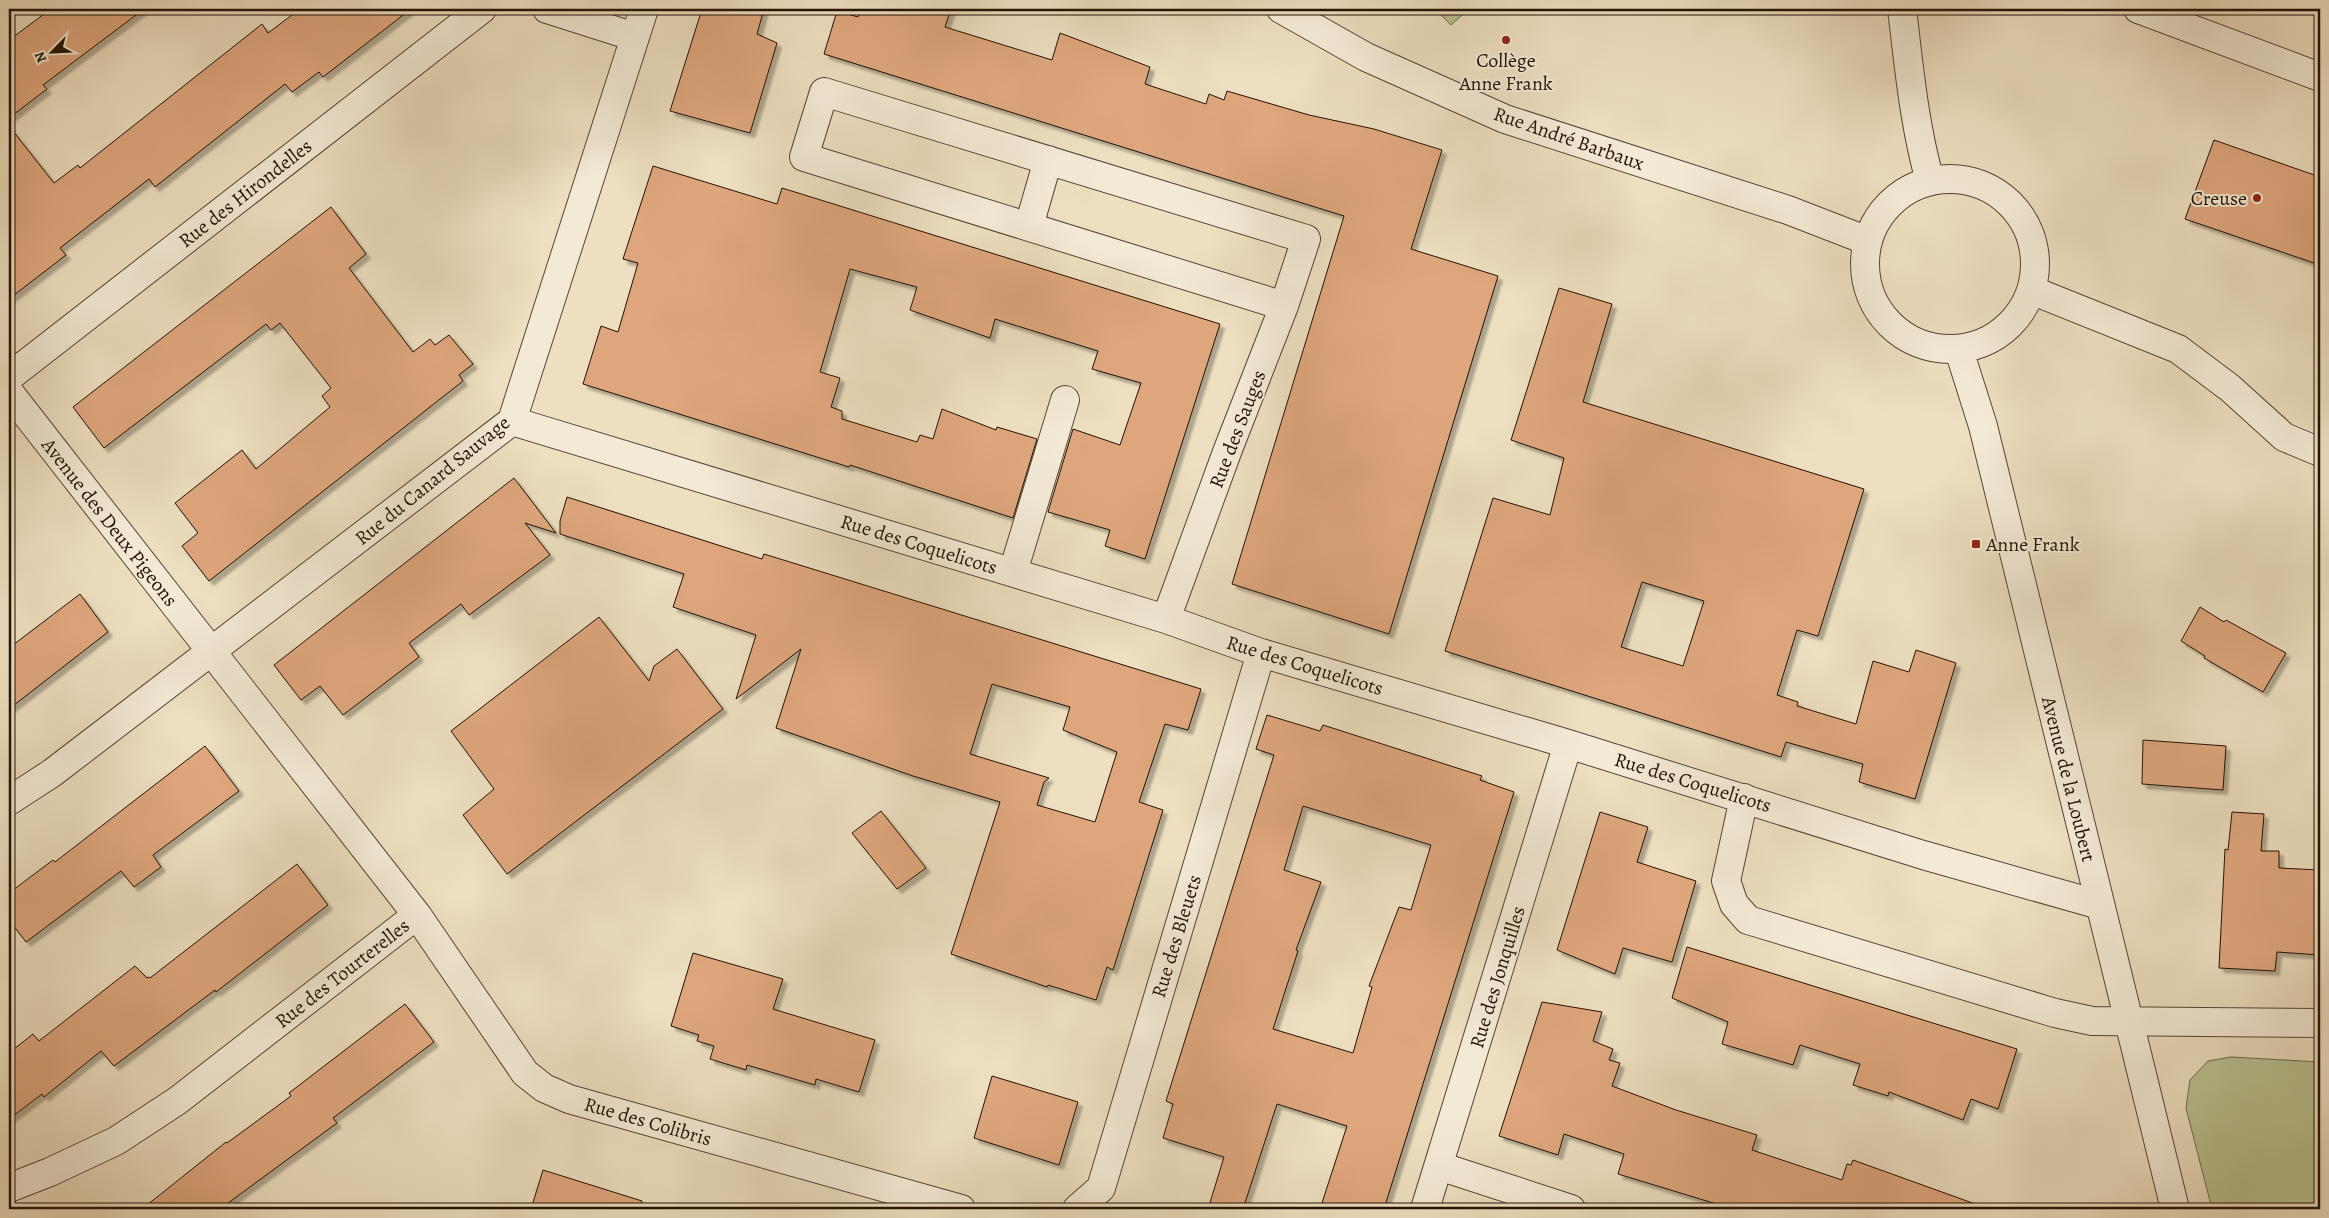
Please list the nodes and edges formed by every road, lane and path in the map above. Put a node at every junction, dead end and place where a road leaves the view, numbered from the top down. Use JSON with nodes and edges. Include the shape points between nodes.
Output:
{"nodes":[{"id":1,"x":482,"y":9,"type":"edge"},
{"id":2,"x":548,"y":9,"type":"edge"},
{"id":3,"x":644,"y":9,"type":"edge"},
{"id":4,"x":1281,"y":9,"type":"edge"},
{"id":5,"x":1902,"y":9,"type":"edge"},
{"id":6,"x":2138,"y":9,"type":"edge"},
{"id":7,"x":636,"y":37,"type":"junction"},
{"id":8,"x":2320,"y":77,"type":"edge"},
{"id":9,"x":1048,"y":160,"type":"junction"},
{"id":10,"x":1930,"y":181,"type":"junction"},
{"id":11,"x":1029,"y":226,"type":"junction"},
{"id":12,"x":1868,"y":240,"type":"junction"},
{"id":13,"x":2031,"y":290,"type":"junction"},
{"id":14,"x":1284,"y":306,"type":"junction"},
{"id":15,"x":1959,"y":350,"type":"junction"},
{"id":16,"x":9,"y":377,"type":"edge"},
{"id":17,"x":9,"y":392,"type":"edge"},
{"id":18,"x":1065,"y":400,"type":"dead end"},
{"id":19,"x":512,"y":421,"type":"junction"},
{"id":20,"x":2320,"y":452,"type":"edge"},
{"id":21,"x":1013,"y":572,"type":"junction"},
{"id":22,"x":1166,"y":619,"type":"junction"},
{"id":23,"x":212,"y":652,"type":"junction"},
{"id":24,"x":1261,"y":653,"type":"junction"},
{"id":25,"x":1568,"y":744,"type":"junction"},
{"id":26,"x":1744,"y":798,"type":"junction"},
{"id":27,"x":9,"y":800,"type":"edge"},
{"id":28,"x":2100,"y":905,"type":"junction"},
{"id":29,"x":416,"y":915,"type":"junction"},
{"id":30,"x":2129,"y":1022,"type":"junction"},
{"id":31,"x":2320,"y":1024,"type":"edge"},
{"id":32,"x":1439,"y":1166,"type":"junction"},
{"id":33,"x":9,"y":1188,"type":"edge"},
{"id":34,"x":961,"y":1209,"type":"edge"},
{"id":35,"x":1077,"y":1209,"type":"edge"},
{"id":36,"x":1426,"y":1209,"type":"edge"},
{"id":37,"x":1571,"y":1209,"type":"edge"},
{"id":38,"x":2174,"y":1209,"type":"edge"}],
"edges":[{"from":1,"to":16,"type":"street","name":"Rue des Hirondelles"},
{"from":2,"to":7,"type":"street"},
{"from":3,"to":7,"type":"street","name":"Rue du Canard Sauvage"},
{"from":4,"to":12,"type":"street","name":"Rue André Barbaux","via":[[1366,57],[1505,119],[1788,210]]},
{"from":5,"to":10,"type":"street","via":[[1914,112]]},
{"from":6,"to":8,"type":"street"},
{"from":7,"to":19,"type":"street","name":"Rue du Canard Sauvage"},
{"from":9,"to":11,"type":"street"},
{"from":9,"to":11,"type":"street","via":[[824,92],[804,157]]},
{"from":9,"to":14,"type":"street","name":"Rue des Sauges","via":[[1306,239]]},
{"from":10,"to":12,"type":"street","via":[[1903,193],[1881,214]]},
{"from":10,"to":13,"type":"street","via":[[1960,179],[1989,188],[2012,206],[2028,231],[2032,246],[2035,261]]},
{"from":11,"to":14,"type":"street"},
{"from":12,"to":15,"type":"street","via":[[1865,264],[1868,288],[1878,310],[1893,328],[1913,341],[1935,349]]},
{"from":13,"to":15,"type":"street","via":[[2021,312],[2004,330],[1983,343]]},
{"from":13,"to":20,"type":"street","via":[[2178,349],[2230,388],[2284,437]]},
{"from":14,"to":22,"type":"street","name":"Rue des Sauges"},
{"from":15,"to":28,"type":"street","name":"Avenue de la Loubert","via":[[1982,426]]},
{"from":17,"to":23,"type":"street","name":"Avenue des Deux Pigeons"},
{"from":18,"to":21,"type":"street"},
{"from":19,"to":21,"type":"street","name":"Rue des Coquelicots"},
{"from":19,"to":23,"type":"street","name":"Rue du Canard Sauvage"},
{"from":21,"to":22,"type":"street","name":"Rue des Coquelicots"},
{"from":22,"to":24,"type":"street","name":"Rue des Coquelicots"},
{"from":23,"to":27,"type":"street","name":"Rue du Canard Sauvage","via":[[52,773]]},
{"from":23,"to":29,"type":"street","name":"Rue des Tourterelles"},
{"from":24,"to":25,"type":"street","name":"Rue des Coquelicots"},
{"from":24,"to":35,"type":"street","name":"Rue des Bleuets","via":[[1101,1188]]},
{"from":25,"to":26,"type":"street","name":"Rue des Coquelicots"},
{"from":25,"to":32,"type":"street","name":"Rue des Jonquilles"},
{"from":26,"to":28,"type":"street","name":"Rue des Coquelicots","via":[[1923,855]]},
{"from":26,"to":30,"type":"street","via":[[1726,882],[1734,904],[1748,920],[2055,1013],[2092,1021]]},
{"from":28,"to":30,"type":"street","name":"Avenue de la Loubert"},
{"from":29,"to":33,"type":"street","name":"Rue des Tourterelles","via":[[177,1101],[116,1141]]},
{"from":29,"to":34,"type":"street","name":"Rue des Colibris","via":[[525,1073],[544,1088],[569,1099]]},
{"from":30,"to":31,"type":"street"},
{"from":30,"to":38,"type":"street","name":"Avenue de la Loubert"},
{"from":32,"to":36,"type":"street","name":"Rue des Jonquilles"},
{"from":32,"to":37,"type":"street"}]}
